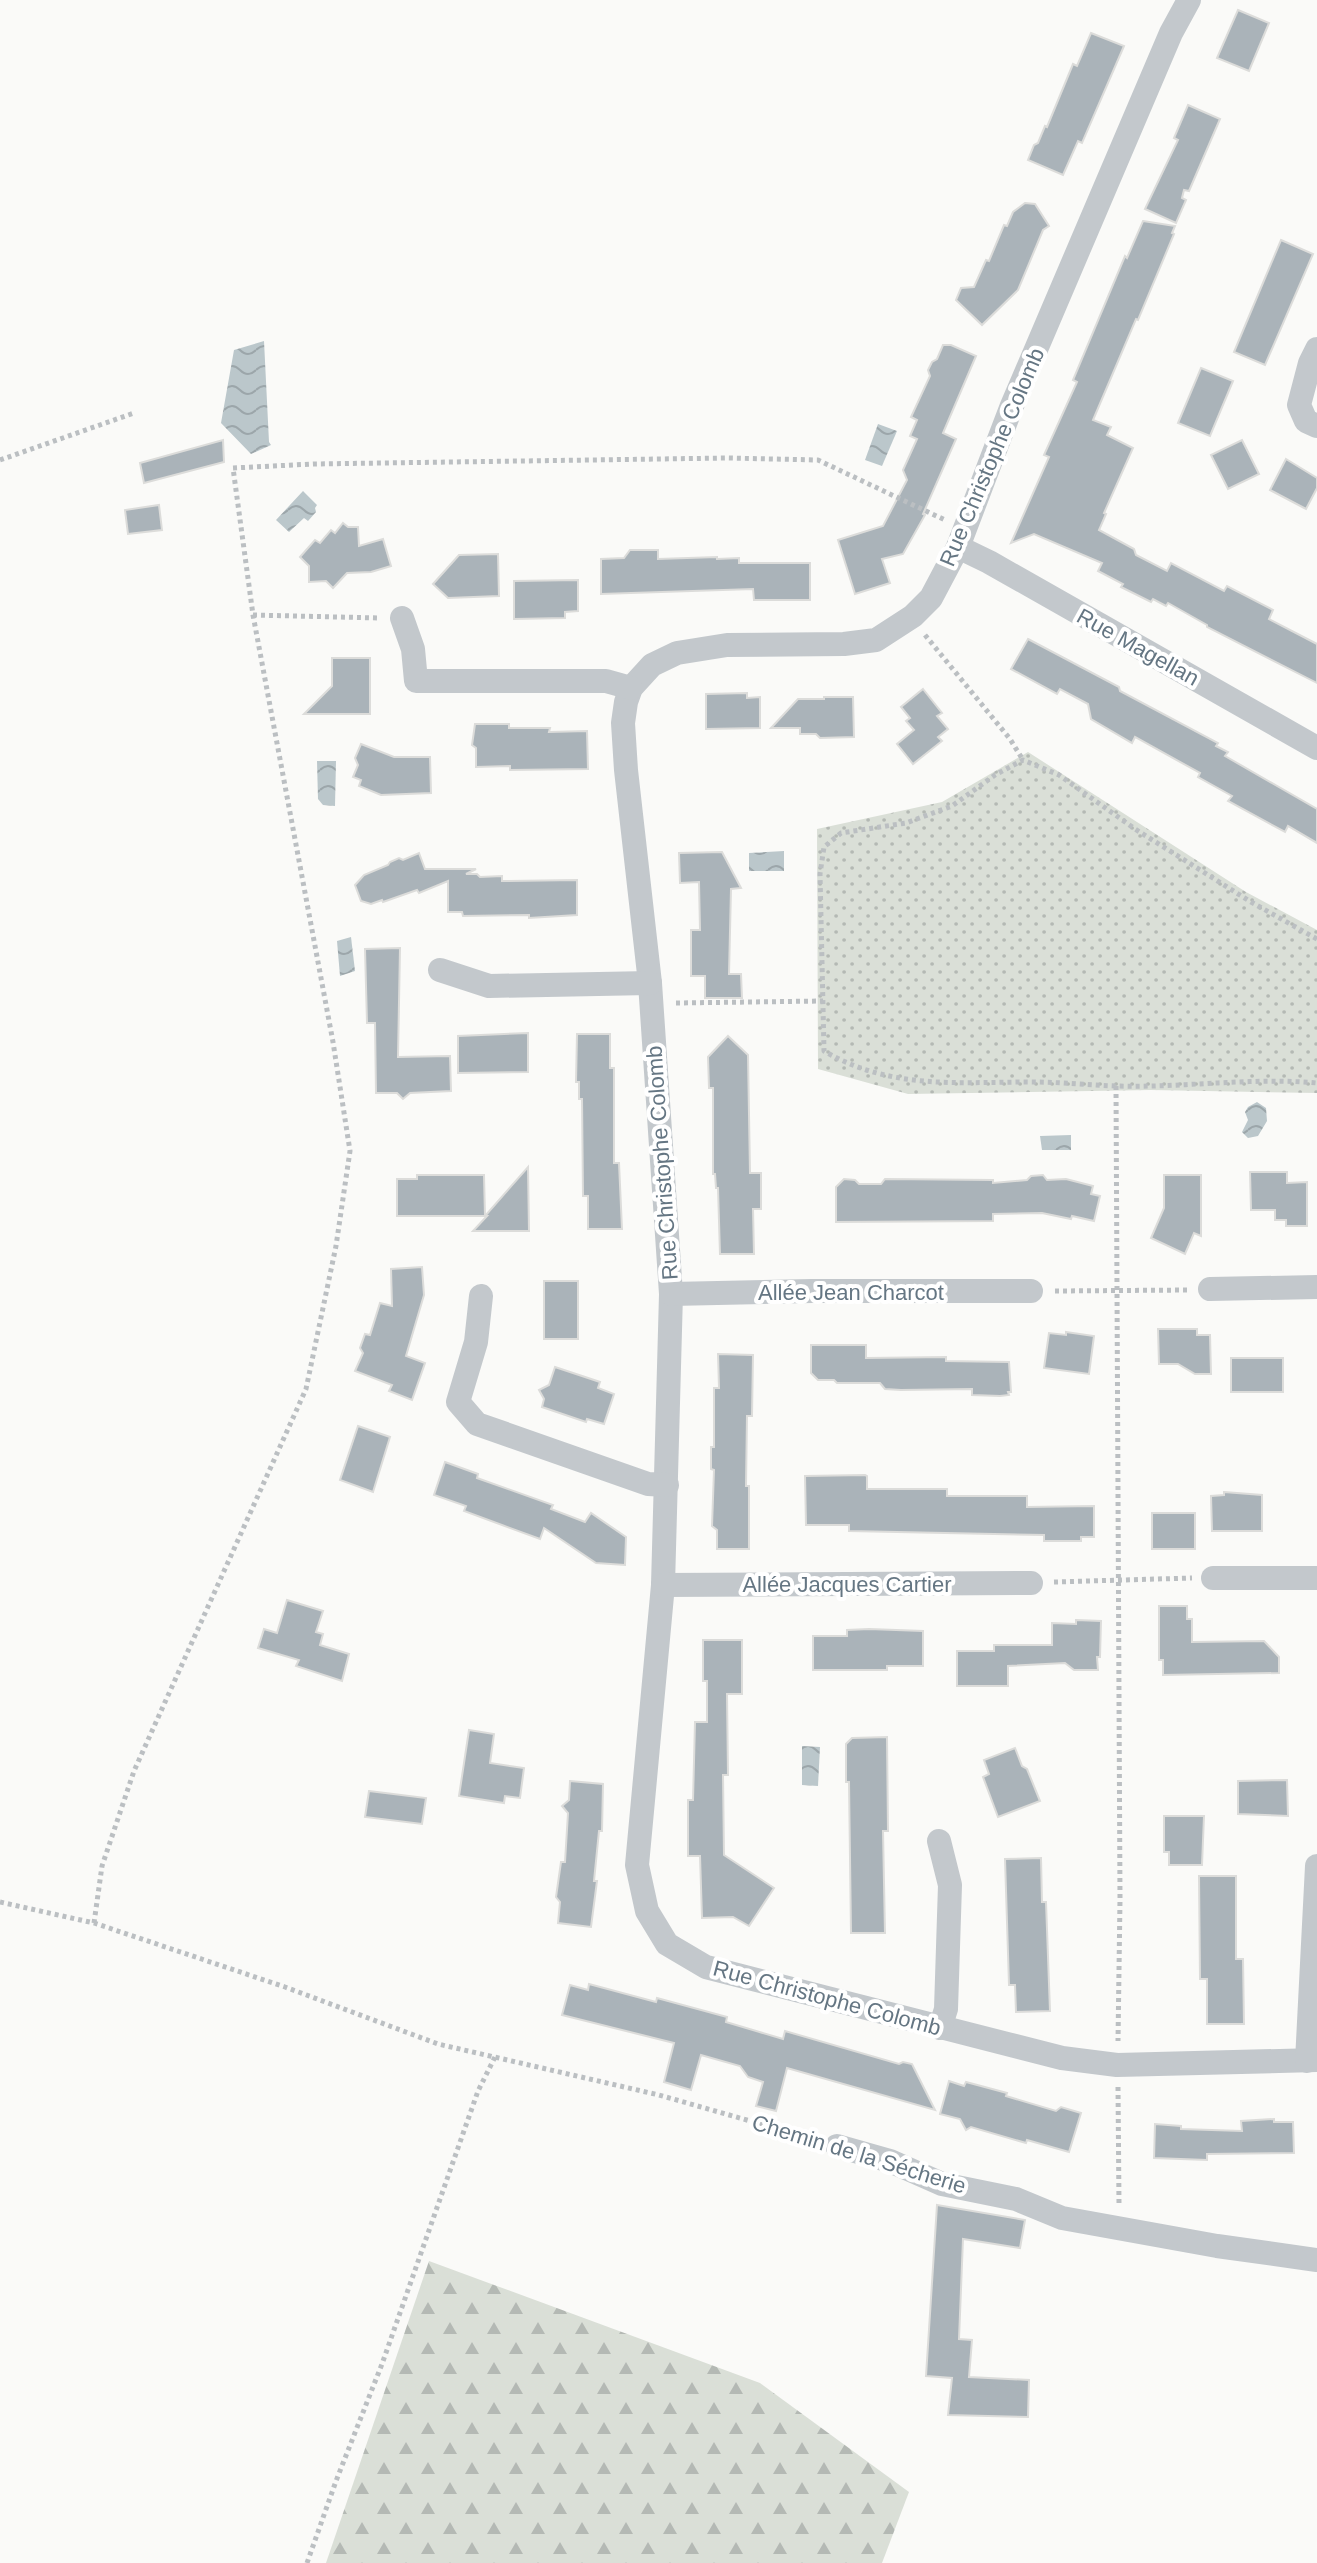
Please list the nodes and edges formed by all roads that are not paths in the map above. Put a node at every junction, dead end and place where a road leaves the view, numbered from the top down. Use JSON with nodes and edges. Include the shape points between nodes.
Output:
{"nodes":[{"id":1,"x":1189,"y":0,"type":"edge"},
{"id":2,"x":1317,"y":349,"type":"edge"},
{"id":3,"x":1317,"y":426,"type":"edge"},
{"id":4,"x":962,"y":538,"type":"junction"},
{"id":5,"x":402,"y":618,"type":"road end"},
{"id":6,"x":631,"y":688,"type":"junction"},
{"id":7,"x":1317,"y":748,"type":"edge"},
{"id":8,"x":440,"y":970,"type":"dead end"},
{"id":9,"x":651,"y":994,"type":"junction"},
{"id":10,"x":1317,"y":1287,"type":"edge"},
{"id":11,"x":1210,"y":1289,"type":"road end"},
{"id":12,"x":1031,"y":1291,"type":"road end"},
{"id":13,"x":671,"y":1294,"type":"junction"},
{"id":14,"x":481,"y":1296,"type":"dead end"},
{"id":15,"x":667,"y":1485,"type":"junction"},
{"id":16,"x":1213,"y":1578,"type":"road end"},
{"id":17,"x":1317,"y":1578,"type":"edge"},
{"id":18,"x":1031,"y":1583,"type":"road end"},
{"id":19,"x":663,"y":1585,"type":"junction"},
{"id":20,"x":939,"y":1841,"type":"dead end"},
{"id":21,"x":1317,"y":1866,"type":"edge"},
{"id":22,"x":940,"y":2028,"type":"junction"},
{"id":23,"x":1312,"y":2060,"type":"edge"},
{"id":24,"x":837,"y":2146,"type":"road end"},
{"id":25,"x":1317,"y":2260,"type":"edge"}],
"edges":[{"from":1,"to":4,"type":"street","name":"Rue Christophe Colomb","via":[[1011,408]]},
{"from":2,"to":3,"type":"street","via":[[1299,405],[1306,421]]},
{"from":4,"to":6,"type":"street","name":"Rue Christophe Colomb","via":[[931,598],[876,640],[700,648],[652,665]]},
{"from":4,"to":7,"type":"street","name":"Rue Magellan","via":[[1003,570]]},
{"from":5,"to":6,"type":"street","via":[[413,649],[416,681],[606,681]]},
{"from":6,"to":9,"type":"street","name":"Rue Christophe Colomb","via":[[623,723],[625,755]]},
{"from":8,"to":9,"type":"street","via":[[489,986]]},
{"from":9,"to":13,"type":"street","name":"Rue Christophe Colomb"},
{"from":10,"to":11,"type":"street"},
{"from":12,"to":13,"type":"street","name":"Allée Jean Charcot"},
{"from":13,"to":15,"type":"street","name":"Rue Christophe Colomb"},
{"from":14,"to":15,"type":"street","via":[[476,1342],[458,1402],[477,1424],[648,1484]]},
{"from":15,"to":19,"type":"street","name":"Rue Christophe Colomb"},
{"from":16,"to":17,"type":"street"},
{"from":18,"to":19,"type":"street","name":"Allée Jacques Cartier"},
{"from":19,"to":22,"type":"street","name":"Rue Christophe Colomb","via":[[637,1865],[647,1911],[667,1944],[706,1967]]},
{"from":20,"to":22,"type":"street","via":[[950,1885],[946,2009]]},
{"from":21,"to":23,"type":"street"},
{"from":22,"to":23,"type":"street","name":"Rue Christophe Colomb","via":[[1062,2058],[1117,2065]]},
{"from":24,"to":25,"type":"street","name":"Chemin de la Sécherie","via":[[942,2184],[1016,2199],[1062,2218]]}]}
